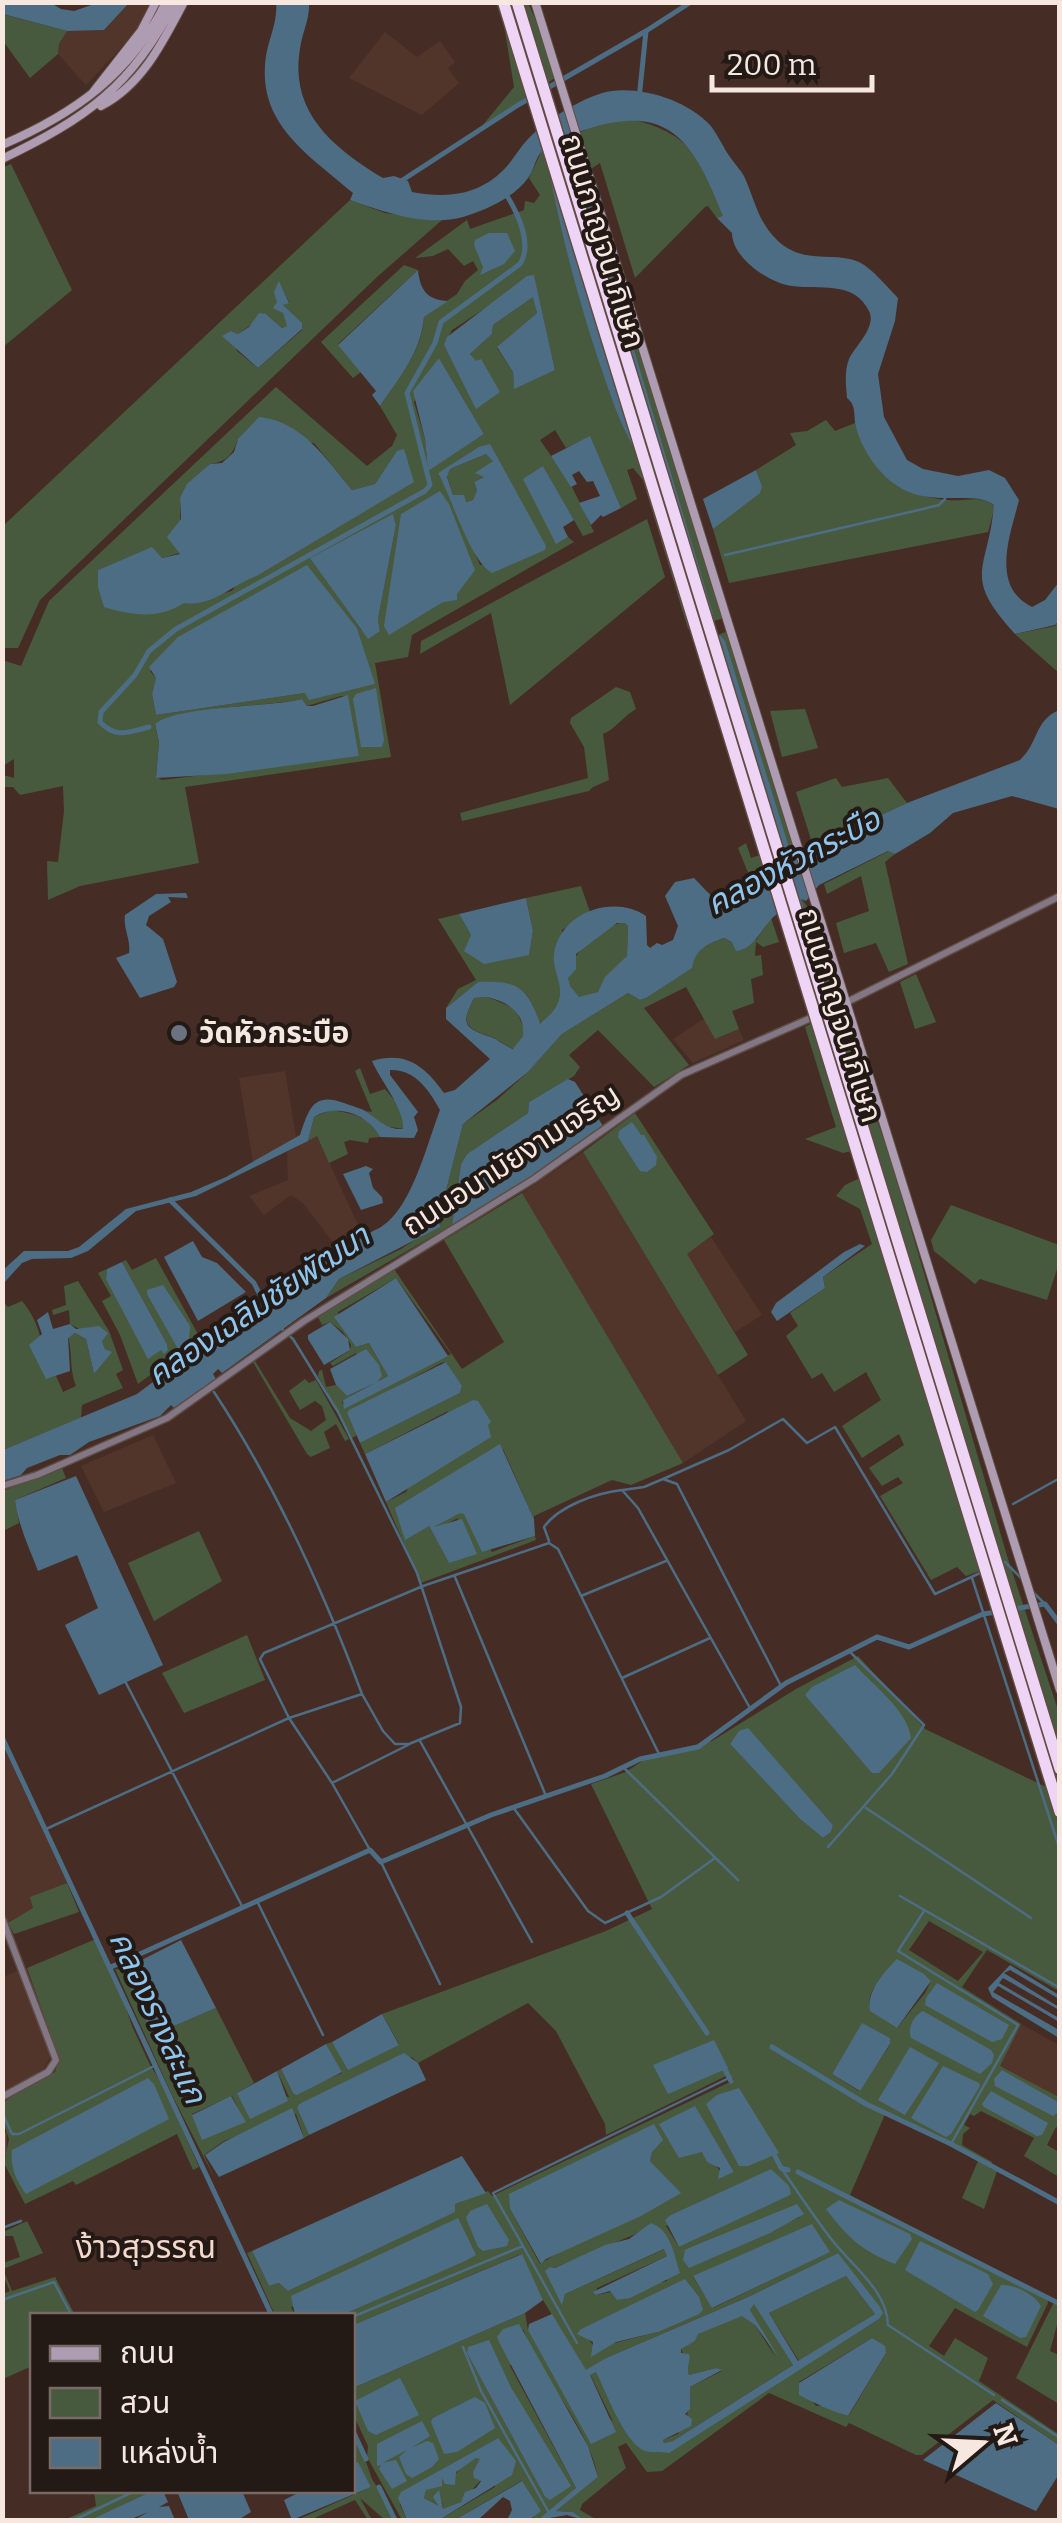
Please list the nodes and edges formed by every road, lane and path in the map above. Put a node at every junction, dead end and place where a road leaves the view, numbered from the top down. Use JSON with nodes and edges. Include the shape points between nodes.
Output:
{"nodes":[{"id":1,"x":156,"y":2,"type":"edge"},
{"id":2,"x":166,"y":2,"type":"edge"},
{"id":3,"x":175,"y":2,"type":"edge"},
{"id":4,"x":184,"y":2,"type":"edge"},
{"id":5,"x":517,"y":2,"type":"edge"},
{"id":6,"x":535,"y":2,"type":"edge"},
{"id":7,"x":504,"y":4,"type":"edge"},
{"id":8,"x":124,"y":74,"type":"junction"},
{"id":9,"x":88,"y":99,"type":"junction"},
{"id":10,"x":93,"y":109,"type":"junction"},
{"id":11,"x":2,"y":145,"type":"edge"},
{"id":12,"x":2,"y":159,"type":"edge"},
{"id":13,"x":1060,"y":896,"type":"edge"},
{"id":14,"x":845,"y":1003,"type":"junction"},
{"id":15,"x":2,"y":1486,"type":"edge"},
{"id":16,"x":1060,"y":1690,"type":"edge"},
{"id":17,"x":1060,"y":1769,"type":"edge"},
{"id":18,"x":1060,"y":1812,"type":"edge"},
{"id":19,"x":2,"y":1918,"type":"edge"},
{"id":20,"x":2,"y":2097,"type":"edge"},
{"id":21,"x":2,"y":2134,"type":"edge"},
{"id":22,"x":2,"y":2153,"type":"edge"}],
"edges":[{"from":1,"to":9,"type":"main road","via":[[142,31]]},
{"from":2,"to":8,"type":"main road"},
{"from":3,"to":8,"type":"main road","via":[[156,39]]},
{"from":4,"to":10,"type":"main road","via":[[144,70]]},
{"from":5,"to":17,"type":"highway","name":"ถนนกาญจนาภิเษก","bridge":true},
{"from":6,"to":14,"type":"main road"},
{"from":7,"to":18,"type":"highway","name":"ถนนกาญจนาภิเษก","bridge":true},
{"from":8,"to":9,"type":"main road"},
{"from":8,"to":10,"type":"main road"},
{"from":9,"to":11,"type":"main road"},
{"from":10,"to":12,"type":"main road"},
{"from":13,"to":14,"type":"street","name":"ถนนอนามัยงามเจริญ"},
{"from":14,"to":15,"type":"street","name":"ถนนอนามัยงามเจริญ","via":[[681,1075],[534,1179],[282,1335],[154,1426]]},
{"from":14,"to":16,"type":"main road"},
{"from":19,"to":20,"type":"street","via":[[56,2060],[48,2072]]},
{"from":21,"to":22,"type":"street"}]}
